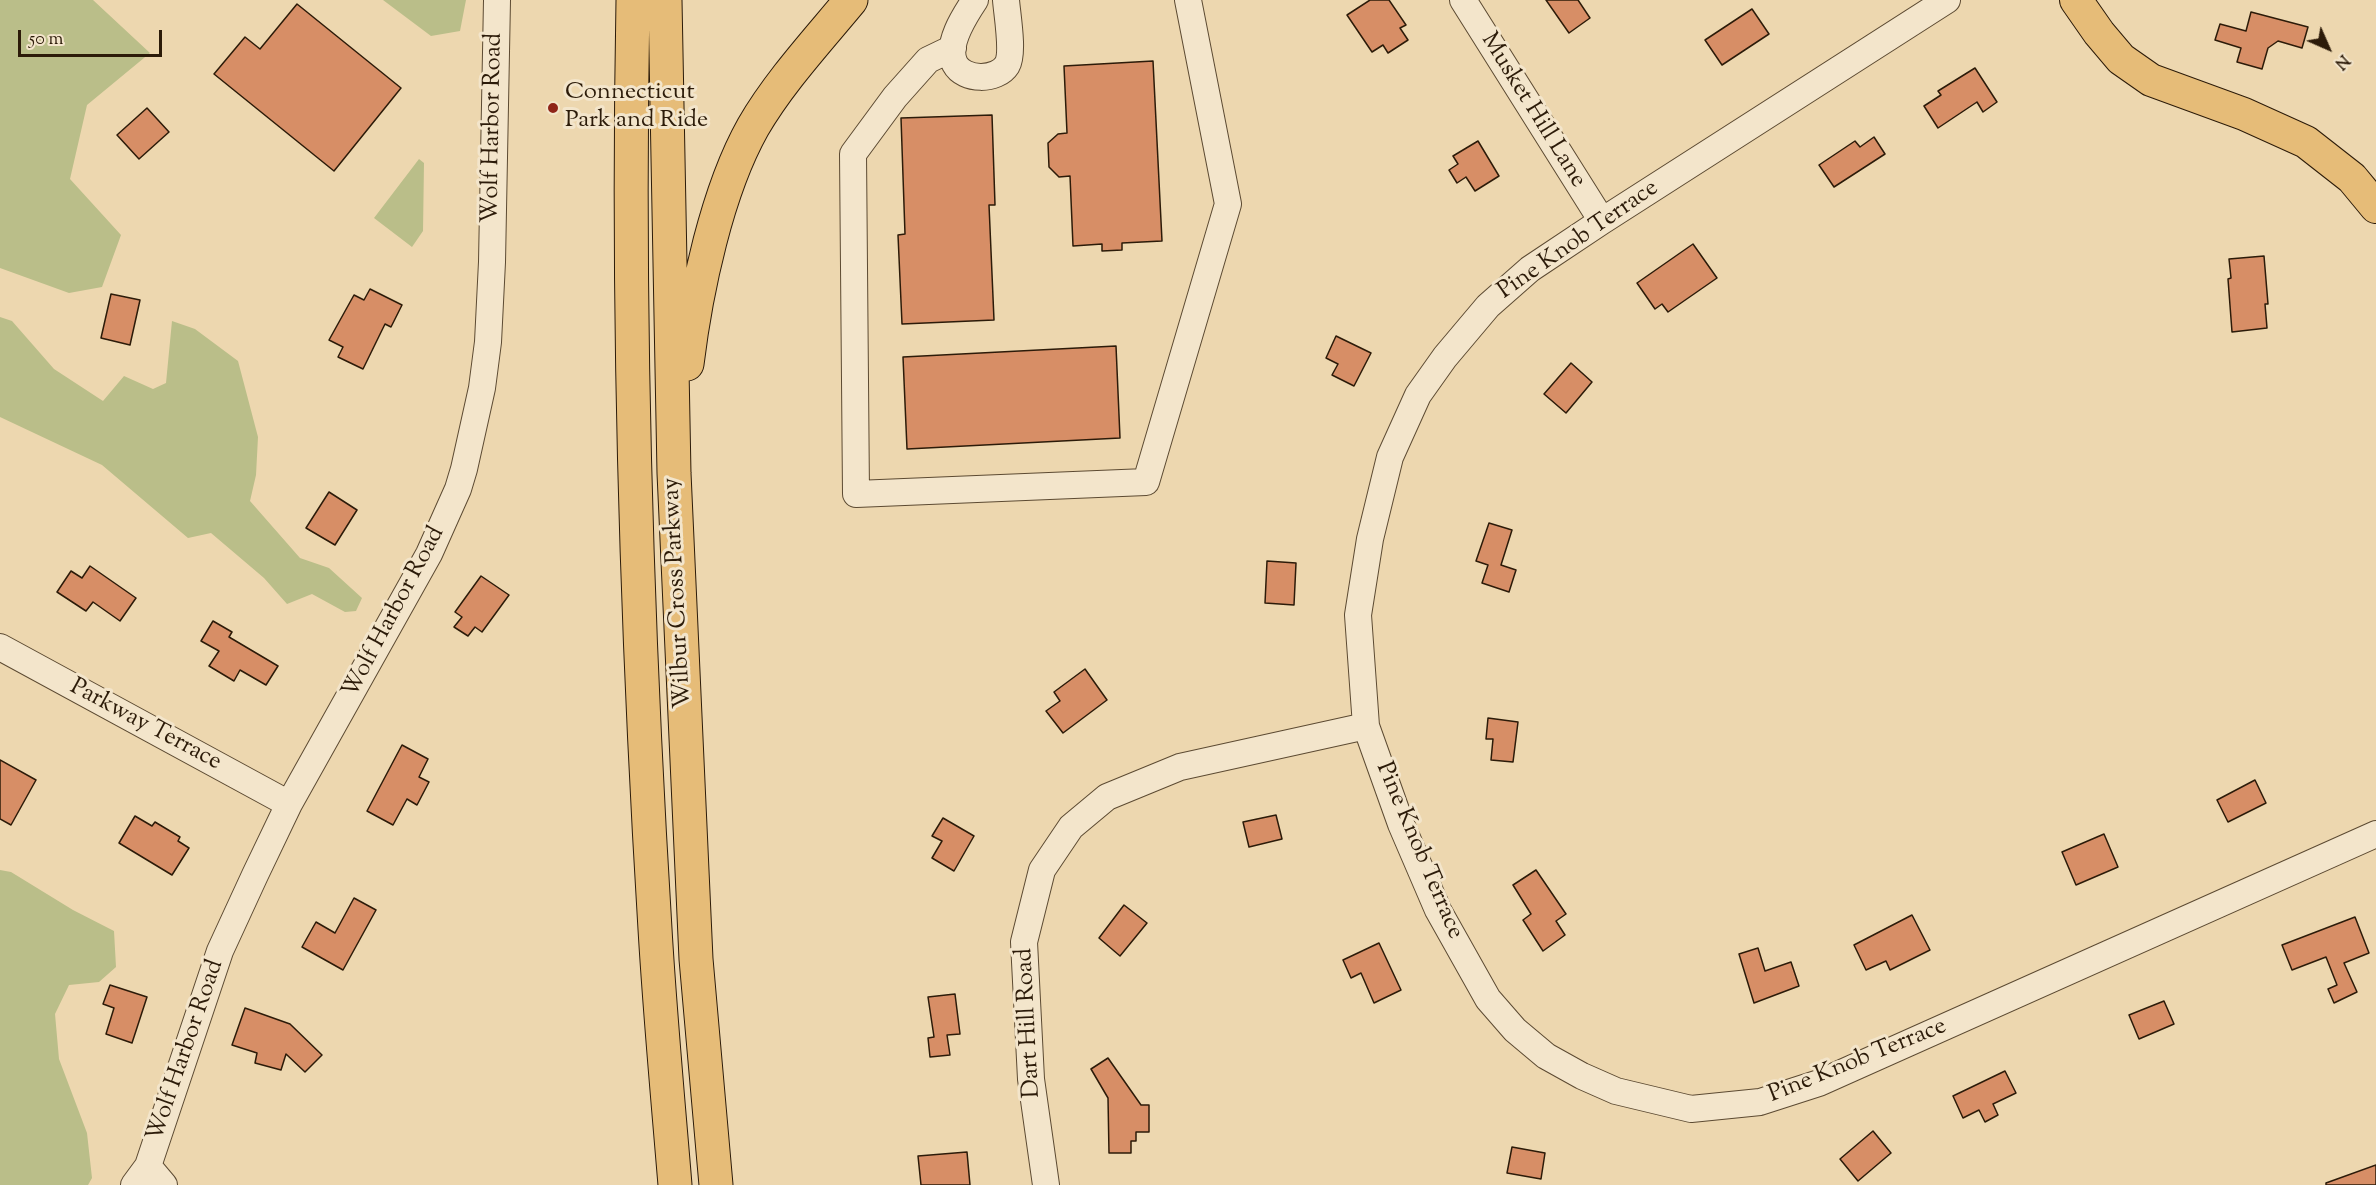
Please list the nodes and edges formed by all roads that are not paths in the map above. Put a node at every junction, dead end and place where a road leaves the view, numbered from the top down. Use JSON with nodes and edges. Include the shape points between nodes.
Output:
{"nodes":[{"id":1,"x":496,"y":0,"type":"edge"},
{"id":2,"x":665,"y":0,"type":"edge"},
{"id":3,"x":851,"y":0,"type":"edge"},
{"id":4,"x":975,"y":0,"type":"edge"},
{"id":5,"x":1006,"y":0,"type":"edge"},
{"id":6,"x":1188,"y":0,"type":"edge"},
{"id":7,"x":1463,"y":0,"type":"edge"},
{"id":8,"x":1947,"y":0,"type":"edge"},
{"id":9,"x":2076,"y":0,"type":"edge"},
{"id":10,"x":632,"y":4,"type":"edge"},
{"id":11,"x":953,"y":48,"type":"junction"},
{"id":12,"x":2376,"y":207,"type":"edge"},
{"id":13,"x":1602,"y":221,"type":"junction"},
{"id":14,"x":674,"y":472,"type":"junction"},
{"id":15,"x":0,"y":647,"type":"edge"},
{"id":16,"x":1366,"y":726,"type":"junction"},
{"id":17,"x":290,"y":804,"type":"junction"},
{"id":18,"x":2376,"y":834,"type":"edge"},
{"id":19,"x":148,"y":1178,"type":"edge"},
{"id":20,"x":675,"y":1185,"type":"edge"},
{"id":21,"x":716,"y":1185,"type":"edge"},
{"id":22,"x":1046,"y":1185,"type":"edge"}],
"edges":[{"from":1,"to":17,"type":"street","name":"Wolf Harbor Road","via":[[488,342],[464,469],[429,554]]},
{"from":2,"to":14,"type":"highway","name":"Wilbur Cross Parkway"},
{"from":3,"to":14,"type":"highway","via":[[766,106],[735,166],[712,238],[691,333]]},
{"from":4,"to":11,"type":"street","via":[[959,24]]},
{"from":5,"to":11,"type":"street","via":[[1010,56],[1007,66],[997,74],[974,77],[961,72],[954,63]]},
{"from":6,"to":11,"type":"street","via":[[1228,204],[1146,482],[856,494],[853,154],[928,60]]},
{"from":7,"to":13,"type":"street","name":"Musket Hill Lane"},
{"from":8,"to":13,"type":"street","name":"Pine Knob Terrace"},
{"from":9,"to":12,"type":"main road","via":[[2121,59],[2151,80],[2306,142],[2352,178]]},
{"from":10,"to":20,"type":"highway","name":"Wilbur Cross Parkway","via":[[632,390],[638,575],[655,932]]},
{"from":13,"to":16,"type":"street","name":"Pine Knob Terrace","via":[[1530,269],[1488,306],[1444,357],[1418,395],[1390,457],[1370,540],[1358,615]]},
{"from":14,"to":21,"type":"highway","name":"Wilbur Cross Parkway","via":[[696,959]]},
{"from":15,"to":17,"type":"street","name":"Parkway Terrace"},
{"from":16,"to":18,"type":"street","name":"Pine Knob Terrace","via":[[1401,824],[1438,910],[1488,999],[1515,1030],[1546,1056],[1582,1076],[1616,1091],[1691,1108],[1761,1102],[1819,1083]]},
{"from":16,"to":22,"type":"street","name":"Dart Hill Road","via":[[1180,767],[1107,797],[1071,827],[1042,870],[1024,942],[1030,1079]]},
{"from":17,"to":19,"type":"street","name":"Wolf Harbor Road","via":[[220,951]]}]}
